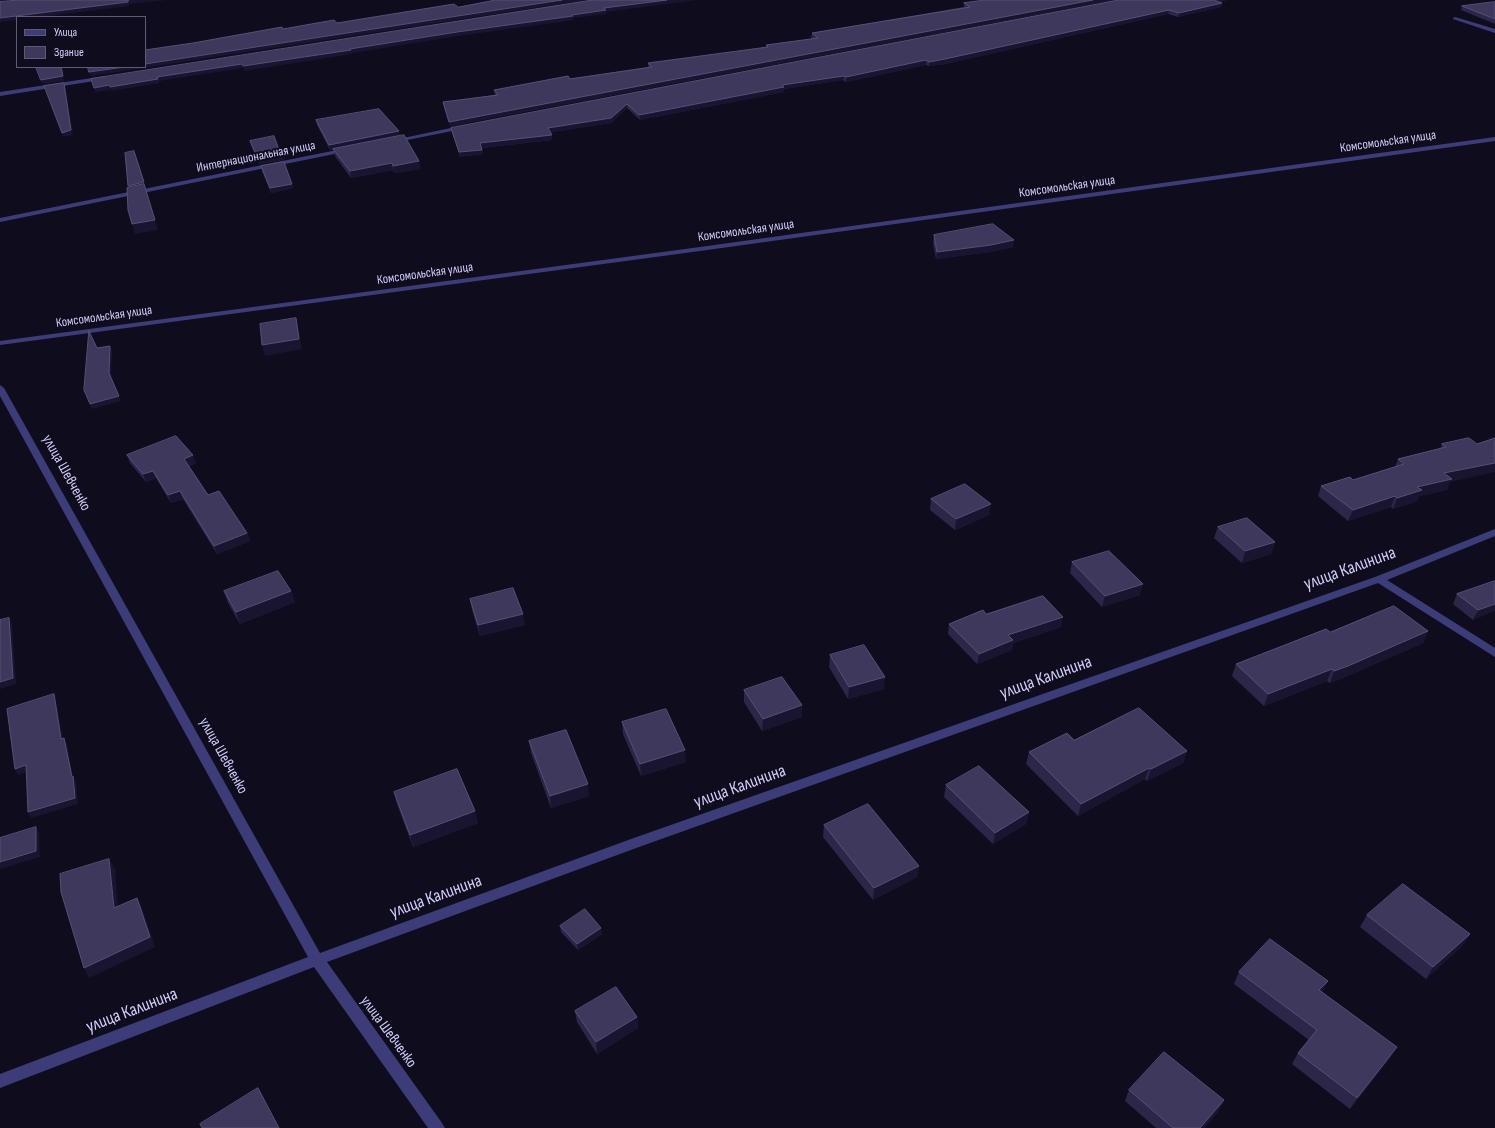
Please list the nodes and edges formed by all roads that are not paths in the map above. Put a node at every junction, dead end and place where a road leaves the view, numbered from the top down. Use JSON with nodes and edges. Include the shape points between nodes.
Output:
{"nodes":[{"id":1,"x":1455,"y":18,"type":"dead end"},
{"id":2,"x":1495,"y":31,"type":"edge"},
{"id":3,"x":110,"y":77,"type":"edge"},
{"id":4,"x":0,"y":94,"type":"edge"},
{"id":5,"x":469,"y":126,"type":"edge"},
{"id":6,"x":1495,"y":140,"type":"edge"},
{"id":7,"x":383,"y":142,"type":"edge"},
{"id":8,"x":352,"y":149,"type":"edge"},
{"id":9,"x":0,"y":220,"type":"edge"},
{"id":10,"x":0,"y":343,"type":"edge"},
{"id":11,"x":0,"y":388,"type":"edge"},
{"id":12,"x":1495,"y":532,"type":"edge"},
{"id":13,"x":1379,"y":579,"type":"junction"},
{"id":14,"x":1495,"y":653,"type":"edge"},
{"id":15,"x":317,"y":960,"type":"junction"},
{"id":16,"x":0,"y":1081,"type":"edge"},
{"id":17,"x":437,"y":1128,"type":"edge"}],
"edges":[{"from":1,"to":2,"type":"street"},
{"from":3,"to":4,"type":"street"},
{"from":5,"to":7,"type":"street"},
{"from":6,"to":10,"type":"street","name":"Комсомольская улица","via":[[700,250]]},
{"from":8,"to":9,"type":"street","name":"Интернациональная улица"},
{"from":11,"to":15,"type":"street","name":"улица Шевченко"},
{"from":12,"to":13,"type":"street","name":"улица Калинина"},
{"from":13,"to":14,"type":"street"},
{"from":13,"to":15,"type":"street","name":"улица Калинина","via":[[642,841]]},
{"from":15,"to":16,"type":"street","name":"улица Калинина"},
{"from":15,"to":17,"type":"street","name":"улица Шевченко"}]}
